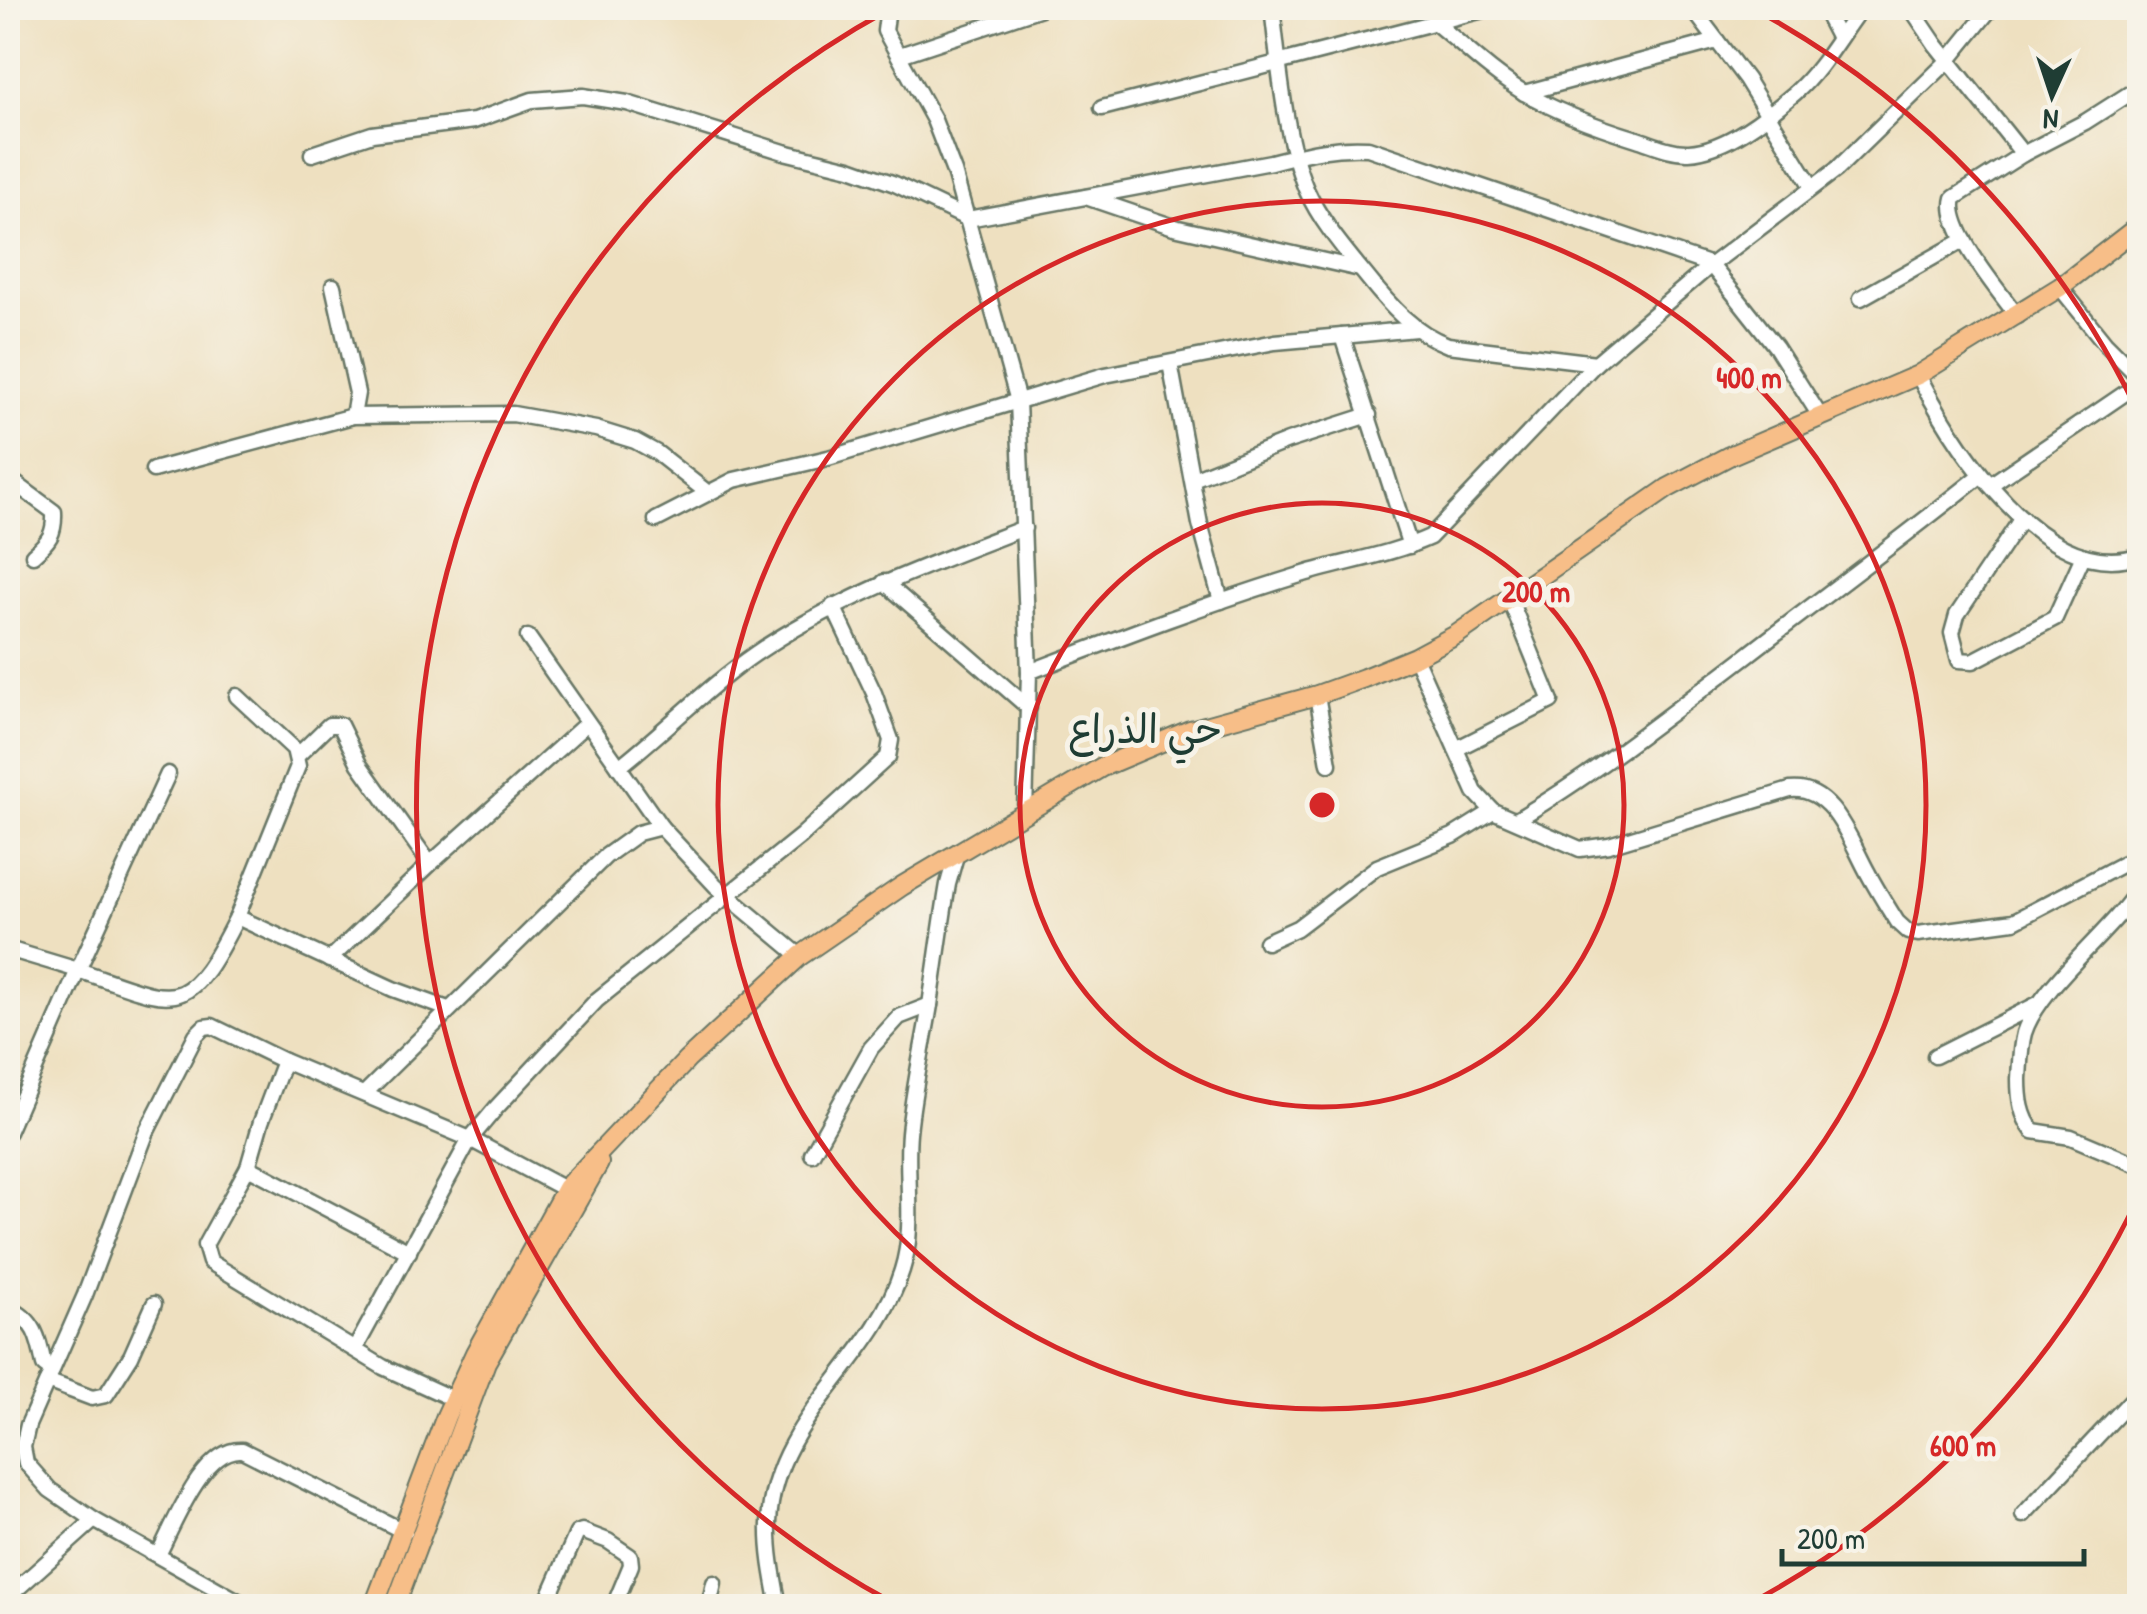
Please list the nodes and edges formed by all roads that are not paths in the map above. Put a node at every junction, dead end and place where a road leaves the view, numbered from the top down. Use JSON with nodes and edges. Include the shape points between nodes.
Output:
{"nodes":[{"id":1,"x":888,"y":8,"type":"edge"},
{"id":2,"x":1272,"y":8,"type":"edge"},
{"id":3,"x":1491,"y":8,"type":"edge"},
{"id":4,"x":1692,"y":8,"type":"edge"},
{"id":5,"x":1823,"y":8,"type":"edge"},
{"id":6,"x":1861,"y":8,"type":"edge"},
{"id":7,"x":1911,"y":8,"type":"edge"},
{"id":8,"x":1992,"y":8,"type":"edge"},
{"id":9,"x":1031,"y":9,"type":"edge"},
{"id":10,"x":1433,"y":21,"type":"junction"},
{"id":11,"x":1838,"y":37,"type":"junction"},
{"id":12,"x":1718,"y":41,"type":"junction"},
{"id":13,"x":900,"y":55,"type":"junction"},
{"id":14,"x":1948,"y":60,"type":"junction"},
{"id":15,"x":1278,"y":61,"type":"junction"},
{"id":16,"x":2140,"y":86,"type":"edge"},
{"id":17,"x":1524,"y":93,"type":"junction"},
{"id":18,"x":1102,"y":108,"type":"dead end"},
{"id":19,"x":1769,"y":113,"type":"junction"},
{"id":20,"x":312,"y":154,"type":"dead end"},
{"id":21,"x":2023,"y":154,"type":"junction"},
{"id":22,"x":1296,"y":155,"type":"junction"},
{"id":23,"x":1812,"y":187,"type":"junction"},
{"id":24,"x":1085,"y":197,"type":"junction"},
{"id":25,"x":968,"y":219,"type":"junction"},
{"id":26,"x":2140,"y":226,"type":"edge"},
{"id":27,"x":1964,"y":240,"type":"junction"},
{"id":28,"x":1711,"y":265,"type":"junction"},
{"id":29,"x":1360,"y":269,"type":"junction"},
{"id":30,"x":334,"y":286,"type":"dead end"},
{"id":31,"x":2060,"y":287,"type":"junction"},
{"id":32,"x":1861,"y":298,"type":"dead end"},
{"id":33,"x":2017,"y":316,"type":"junction"},
{"id":34,"x":1416,"y":329,"type":"junction"},
{"id":35,"x":1342,"y":336,"type":"junction"},
{"id":36,"x":1596,"y":362,"type":"junction"},
{"id":37,"x":1170,"y":363,"type":"junction"},
{"id":38,"x":1918,"y":375,"type":"junction"},
{"id":39,"x":2140,"y":381,"type":"edge"},
{"id":40,"x":1018,"y":402,"type":"junction"},
{"id":41,"x":1369,"y":415,"type":"junction"},
{"id":42,"x":354,"y":416,"type":"junction"},
{"id":43,"x":1820,"y":416,"type":"junction"},
{"id":44,"x":154,"y":470,"type":"dead end"},
{"id":45,"x":8,"y":478,"type":"edge"},
{"id":46,"x":1193,"y":479,"type":"junction"},
{"id":47,"x":1985,"y":480,"type":"junction"},
{"id":48,"x":708,"y":494,"type":"junction"},
{"id":49,"x":2022,"y":518,"type":"junction"},
{"id":50,"x":656,"y":520,"type":"dead end"},
{"id":51,"x":1024,"y":528,"type":"junction"},
{"id":52,"x":1410,"y":546,"type":"junction"},
{"id":53,"x":34,"y":555,"type":"dead end"},
{"id":54,"x":2140,"y":555,"type":"edge"},
{"id":55,"x":2083,"y":556,"type":"junction"},
{"id":56,"x":884,"y":582,"type":"junction"},
{"id":57,"x":1221,"y":600,"type":"junction"},
{"id":58,"x":1510,"y":600,"type":"junction"},
{"id":59,"x":833,"y":606,"type":"junction"},
{"id":60,"x":528,"y":638,"type":"dead end"},
{"id":61,"x":1415,"y":657,"type":"junction"},
{"id":62,"x":1029,"y":672,"type":"junction"},
{"id":63,"x":1317,"y":694,"type":"junction"},
{"id":64,"x":238,"y":696,"type":"dead end"},
{"id":65,"x":1029,"y":708,"type":"junction"},
{"id":66,"x":586,"y":724,"type":"junction"},
{"id":67,"x":1456,"y":749,"type":"junction"},
{"id":68,"x":297,"y":756,"type":"junction"},
{"id":69,"x":1329,"y":764,"type":"dead end"},
{"id":70,"x":619,"y":767,"type":"junction"},
{"id":71,"x":168,"y":774,"type":"dead end"},
{"id":72,"x":1493,"y":811,"type":"junction"},
{"id":73,"x":1026,"y":812,"type":"junction"},
{"id":74,"x":1516,"y":820,"type":"junction"},
{"id":75,"x":661,"y":827,"type":"junction"},
{"id":76,"x":957,"y":852,"type":"junction"},
{"id":77,"x":2140,"y":855,"type":"edge"},
{"id":78,"x":430,"y":864,"type":"junction"},
{"id":79,"x":2140,"y":887,"type":"edge"},
{"id":80,"x":728,"y":896,"type":"junction"},
{"id":81,"x":237,"y":917,"type":"junction"},
{"id":82,"x":1266,"y":942,"type":"dead end"},
{"id":83,"x":8,"y":948,"type":"edge"},
{"id":84,"x":800,"y":956,"type":"junction"},
{"id":85,"x":329,"y":960,"type":"junction"},
{"id":86,"x":78,"y":970,"type":"junction"},
{"id":87,"x":2043,"y":1002,"type":"junction"},
{"id":88,"x":930,"y":1004,"type":"junction"},
{"id":89,"x":448,"y":1009,"type":"junction"},
{"id":90,"x":1935,"y":1056,"type":"dead end"},
{"id":91,"x":284,"y":1061,"type":"junction"},
{"id":92,"x":365,"y":1094,"type":"junction"},
{"id":93,"x":8,"y":1132,"type":"edge"},
{"id":94,"x":470,"y":1139,"type":"junction"},
{"id":95,"x":812,"y":1154,"type":"dead end"},
{"id":96,"x":2140,"y":1166,"type":"edge"},
{"id":97,"x":248,"y":1167,"type":"junction"},
{"id":98,"x":573,"y":1194,"type":"junction"},
{"id":99,"x":409,"y":1252,"type":"junction"},
{"id":100,"x":154,"y":1304,"type":"dead end"},
{"id":101,"x":8,"y":1308,"type":"edge"},
{"id":102,"x":355,"y":1349,"type":"junction"},
{"id":103,"x":49,"y":1376,"type":"junction"},
{"id":104,"x":2140,"y":1392,"type":"edge"},
{"id":105,"x":455,"y":1400,"type":"junction"},
{"id":106,"x":2023,"y":1515,"type":"dead end"},
{"id":107,"x":94,"y":1520,"type":"junction"},
{"id":108,"x":405,"y":1532,"type":"junction"},
{"id":109,"x":158,"y":1555,"type":"junction"},
{"id":110,"x":714,"y":1583,"type":"dead end"},
{"id":111,"x":8,"y":1597,"type":"edge"},
{"id":112,"x":246,"y":1606,"type":"edge"},
{"id":113,"x":374,"y":1606,"type":"edge"},
{"id":114,"x":395,"y":1606,"type":"edge"},
{"id":115,"x":545,"y":1606,"type":"edge"},
{"id":116,"x":614,"y":1606,"type":"edge"},
{"id":117,"x":709,"y":1606,"type":"edge"},
{"id":118,"x":779,"y":1606,"type":"edge"}],
"edges":[{"from":1,"to":13,"type":"street","via":[[885,31]]},
{"from":2,"to":15,"type":"street"},
{"from":3,"to":10,"type":"street"},
{"from":4,"to":12,"type":"street"},
{"from":5,"to":11,"type":"street"},
{"from":6,"to":11,"type":"street"},
{"from":7,"to":14,"type":"street"},
{"from":8,"to":14,"type":"street"},
{"from":9,"to":13,"type":"street"},
{"from":10,"to":15,"type":"street"},
{"from":10,"to":17,"type":"street"},
{"from":11,"to":19,"type":"street","via":[[1813,74]]},
{"from":12,"to":17,"type":"street"},
{"from":12,"to":19,"type":"street"},
{"from":13,"to":25,"type":"street","via":[[934,120]]},
{"from":14,"to":21,"type":"street"},
{"from":14,"to":23,"type":"street"},
{"from":15,"to":18,"type":"street"},
{"from":15,"to":22,"type":"street"},
{"from":16,"to":21,"type":"street"},
{"from":17,"to":19,"type":"street","via":[[1598,127],[1689,152],[1726,140]]},
{"from":19,"to":23,"type":"street"},
{"from":20,"to":25,"type":"street","via":[[372,134],[474,121],[532,100],[607,98],[874,176]]},
{"from":21,"to":27,"type":"street","via":[[1954,198],[1952,216]]},
{"from":22,"to":24,"type":"street"},
{"from":22,"to":28,"type":"street","via":[[1368,148]]},
{"from":22,"to":29,"type":"street","via":[[1318,214]]},
{"from":23,"to":28,"type":"street"},
{"from":24,"to":25,"type":"street"},
{"from":24,"to":29,"type":"street","via":[[1174,227]]},
{"from":25,"to":40,"type":"street"},
{"from":26,"to":31,"type":"main road"},
{"from":27,"to":32,"type":"street"},
{"from":27,"to":33,"type":"street"},
{"from":28,"to":36,"type":"street"},
{"from":28,"to":43,"type":"street"},
{"from":29,"to":34,"type":"street"},
{"from":30,"to":42,"type":"street","via":[[357,392]]},
{"from":31,"to":33,"type":"main road"},
{"from":31,"to":39,"type":"street"},
{"from":33,"to":38,"type":"main road"},
{"from":34,"to":35,"type":"street"},
{"from":34,"to":36,"type":"street","via":[[1448,345]]},
{"from":35,"to":37,"type":"street"},
{"from":35,"to":41,"type":"street"},
{"from":36,"to":52,"type":"street","via":[[1449,519]]},
{"from":37,"to":40,"type":"street"},
{"from":37,"to":46,"type":"street"},
{"from":38,"to":43,"type":"main road"},
{"from":38,"to":47,"type":"street"},
{"from":39,"to":47,"type":"street"},
{"from":40,"to":48,"type":"street","via":[[734,480]]},
{"from":40,"to":51,"type":"street"},
{"from":41,"to":46,"type":"street"},
{"from":41,"to":52,"type":"street"},
{"from":42,"to":44,"type":"street"},
{"from":42,"to":48,"type":"street","via":[[513,414],[596,429],[657,453]]},
{"from":43,"to":58,"type":"main road","via":[[1668,488]]},
{"from":45,"to":53,"type":"street","via":[[54,512],[55,530]]},
{"from":46,"to":57,"type":"street"},
{"from":47,"to":49,"type":"street"},
{"from":47,"to":74,"type":"street"},
{"from":48,"to":50,"type":"street"},
{"from":49,"to":55,"type":"street"},
{"from":49,"to":55,"type":"street","via":[[1957,614],[1952,634],[1960,660],[1973,661],[2054,618]]},
{"from":51,"to":56,"type":"street"},
{"from":51,"to":62,"type":"street"},
{"from":52,"to":57,"type":"street"},
{"from":54,"to":55,"type":"street"},
{"from":56,"to":59,"type":"street"},
{"from":56,"to":65,"type":"street"},
{"from":57,"to":62,"type":"street"},
{"from":58,"to":61,"type":"main road"},
{"from":58,"to":67,"type":"street","via":[[1552,701]]},
{"from":59,"to":70,"type":"street","via":[[752,656]]},
{"from":59,"to":80,"type":"street","via":[[874,693],[891,748],[874,772]]},
{"from":60,"to":66,"type":"street"},
{"from":61,"to":63,"type":"main road"},
{"from":61,"to":67,"type":"street"},
{"from":62,"to":65,"type":"street"},
{"from":63,"to":69,"type":"street"},
{"from":63,"to":73,"type":"main road","via":[[1146,746]]},
{"from":64,"to":68,"type":"street"},
{"from":65,"to":73,"type":"street"},
{"from":66,"to":70,"type":"street"},
{"from":66,"to":78,"type":"street"},
{"from":67,"to":72,"type":"street","via":[[1475,792]]},
{"from":68,"to":78,"type":"street","via":[[329,726],[340,725],[359,764]]},
{"from":68,"to":81,"type":"street","via":[[291,788]]},
{"from":70,"to":75,"type":"street"},
{"from":71,"to":86,"type":"street"},
{"from":72,"to":74,"type":"street"},
{"from":72,"to":82,"type":"street","via":[[1377,867],[1296,928]]},
{"from":73,"to":76,"type":"main road"},
{"from":74,"to":77,"type":"street","via":[[1591,848],[1805,790],[1835,813],[1897,922],[1913,934],[2014,921]]},
{"from":75,"to":80,"type":"street"},
{"from":75,"to":89,"type":"street","via":[[638,833],[606,856]]},
{"from":76,"to":84,"type":"main road"},
{"from":76,"to":88,"type":"street"},
{"from":78,"to":85,"type":"street"},
{"from":79,"to":87,"type":"street"},
{"from":80,"to":84,"type":"street"},
{"from":80,"to":94,"type":"street","via":[[597,1000]]},
{"from":81,"to":85,"type":"street"},
{"from":81,"to":86,"type":"street","via":[[201,980],[178,996],[158,997]]},
{"from":83,"to":86,"type":"street"},
{"from":84,"to":98,"type":"main road","via":[[688,1060]]},
{"from":85,"to":89,"type":"street"},
{"from":86,"to":93,"type":"street"},
{"from":87,"to":90,"type":"street"},
{"from":87,"to":96,"type":"street","via":[[2021,1048],[2026,1120],[2038,1133],[2072,1136]]},
{"from":88,"to":95,"type":"street","via":[[899,1018],[870,1048]]},
{"from":88,"to":118,"type":"street","via":[[908,1138],[902,1269],[870,1337],[798,1429],[782,1462],[769,1524]]},
{"from":89,"to":92,"type":"street"},
{"from":91,"to":92,"type":"street"},
{"from":91,"to":97,"type":"street"},
{"from":91,"to":103,"type":"street","via":[[212,1026],[196,1035],[147,1131]]},
{"from":92,"to":94,"type":"street"},
{"from":94,"to":98,"type":"street"},
{"from":94,"to":99,"type":"street"},
{"from":97,"to":99,"type":"street"},
{"from":97,"to":102,"type":"street","via":[[204,1245],[210,1262]]},
{"from":98,"to":105,"type":"main road","via":[[475,1353]]},
{"from":98,"to":114,"type":"main road","via":[[481,1374]]},
{"from":99,"to":102,"type":"street"},
{"from":100,"to":103,"type":"street","via":[[106,1396],[92,1398]]},
{"from":101,"to":103,"type":"street","via":[[35,1330]]},
{"from":102,"to":105,"type":"street"},
{"from":103,"to":107,"type":"street","via":[[28,1425],[24,1455],[50,1490]]},
{"from":104,"to":106,"type":"street"},
{"from":105,"to":108,"type":"main road"},
{"from":107,"to":109,"type":"street"},
{"from":107,"to":111,"type":"street"},
{"from":108,"to":109,"type":"street","via":[[232,1449],[204,1471]]},
{"from":108,"to":113,"type":"main road"},
{"from":109,"to":112,"type":"street"},
{"from":110,"to":117,"type":"street"},
{"from":115,"to":116,"type":"street","via":[[582,1531],[630,1556]]}]}
